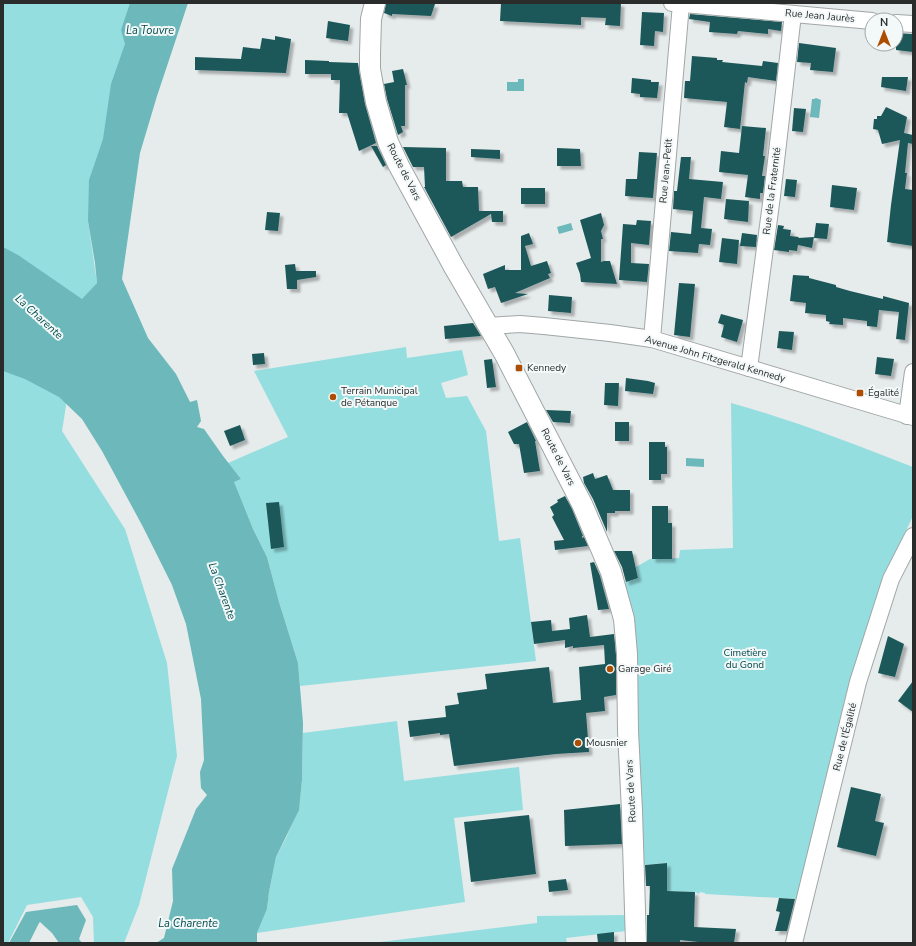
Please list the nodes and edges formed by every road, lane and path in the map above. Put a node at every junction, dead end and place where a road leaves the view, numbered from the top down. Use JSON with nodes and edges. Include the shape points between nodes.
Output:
{"nodes":[{"id":1,"x":376,"y":3,"type":"edge"},
{"id":2,"x":676,"y":3,"type":"edge"},
{"id":3,"x":793,"y":14,"type":"junction"},
{"id":4,"x":864,"y":20,"type":"edge"},
{"id":5,"x":488,"y":326,"type":"junction"},
{"id":6,"x":652,"y":339,"type":"junction"},
{"id":7,"x":749,"y":368,"type":"junction"},
{"id":8,"x":913,"y":372,"type":"edge"},
{"id":9,"x":910,"y":416,"type":"edge"},
{"id":10,"x":913,"y":536,"type":"edge"},
{"id":11,"x":636,"y":943,"type":"edge"},
{"id":12,"x":794,"y":943,"type":"edge"}],
"edges":[{"from":1,"to":5,"type":"main road","name":"Route de Vars","via":[[371,19],[370,69],[376,102],[388,142]]},
{"from":2,"to":3,"type":"street","name":"Rue Jean Jaurès"},
{"from":2,"to":6,"type":"street","name":"Rue Jean-Petit"},
{"from":3,"to":4,"type":"street","name":"Rue Jean Jaurès"},
{"from":3,"to":7,"type":"street","name":"Rue de la Fraternité"},
{"from":5,"to":6,"type":"street","name":"Avenue John Fitzgerald Kennedy","via":[[520,324]]},
{"from":5,"to":11,"type":"main road","name":"Route de Vars","via":[[582,504],[611,572],[624,620],[628,654],[628,731]]},
{"from":6,"to":7,"type":"street","name":"Avenue John Fitzgerald Kennedy"},
{"from":7,"to":9,"type":"street","name":"Avenue John Fitzgerald Kennedy"},
{"from":8,"to":9,"type":"street"},
{"from":10,"to":12,"type":"street","name":"Rue de l'Égalité","via":[[891,579],[858,682]]}]}
